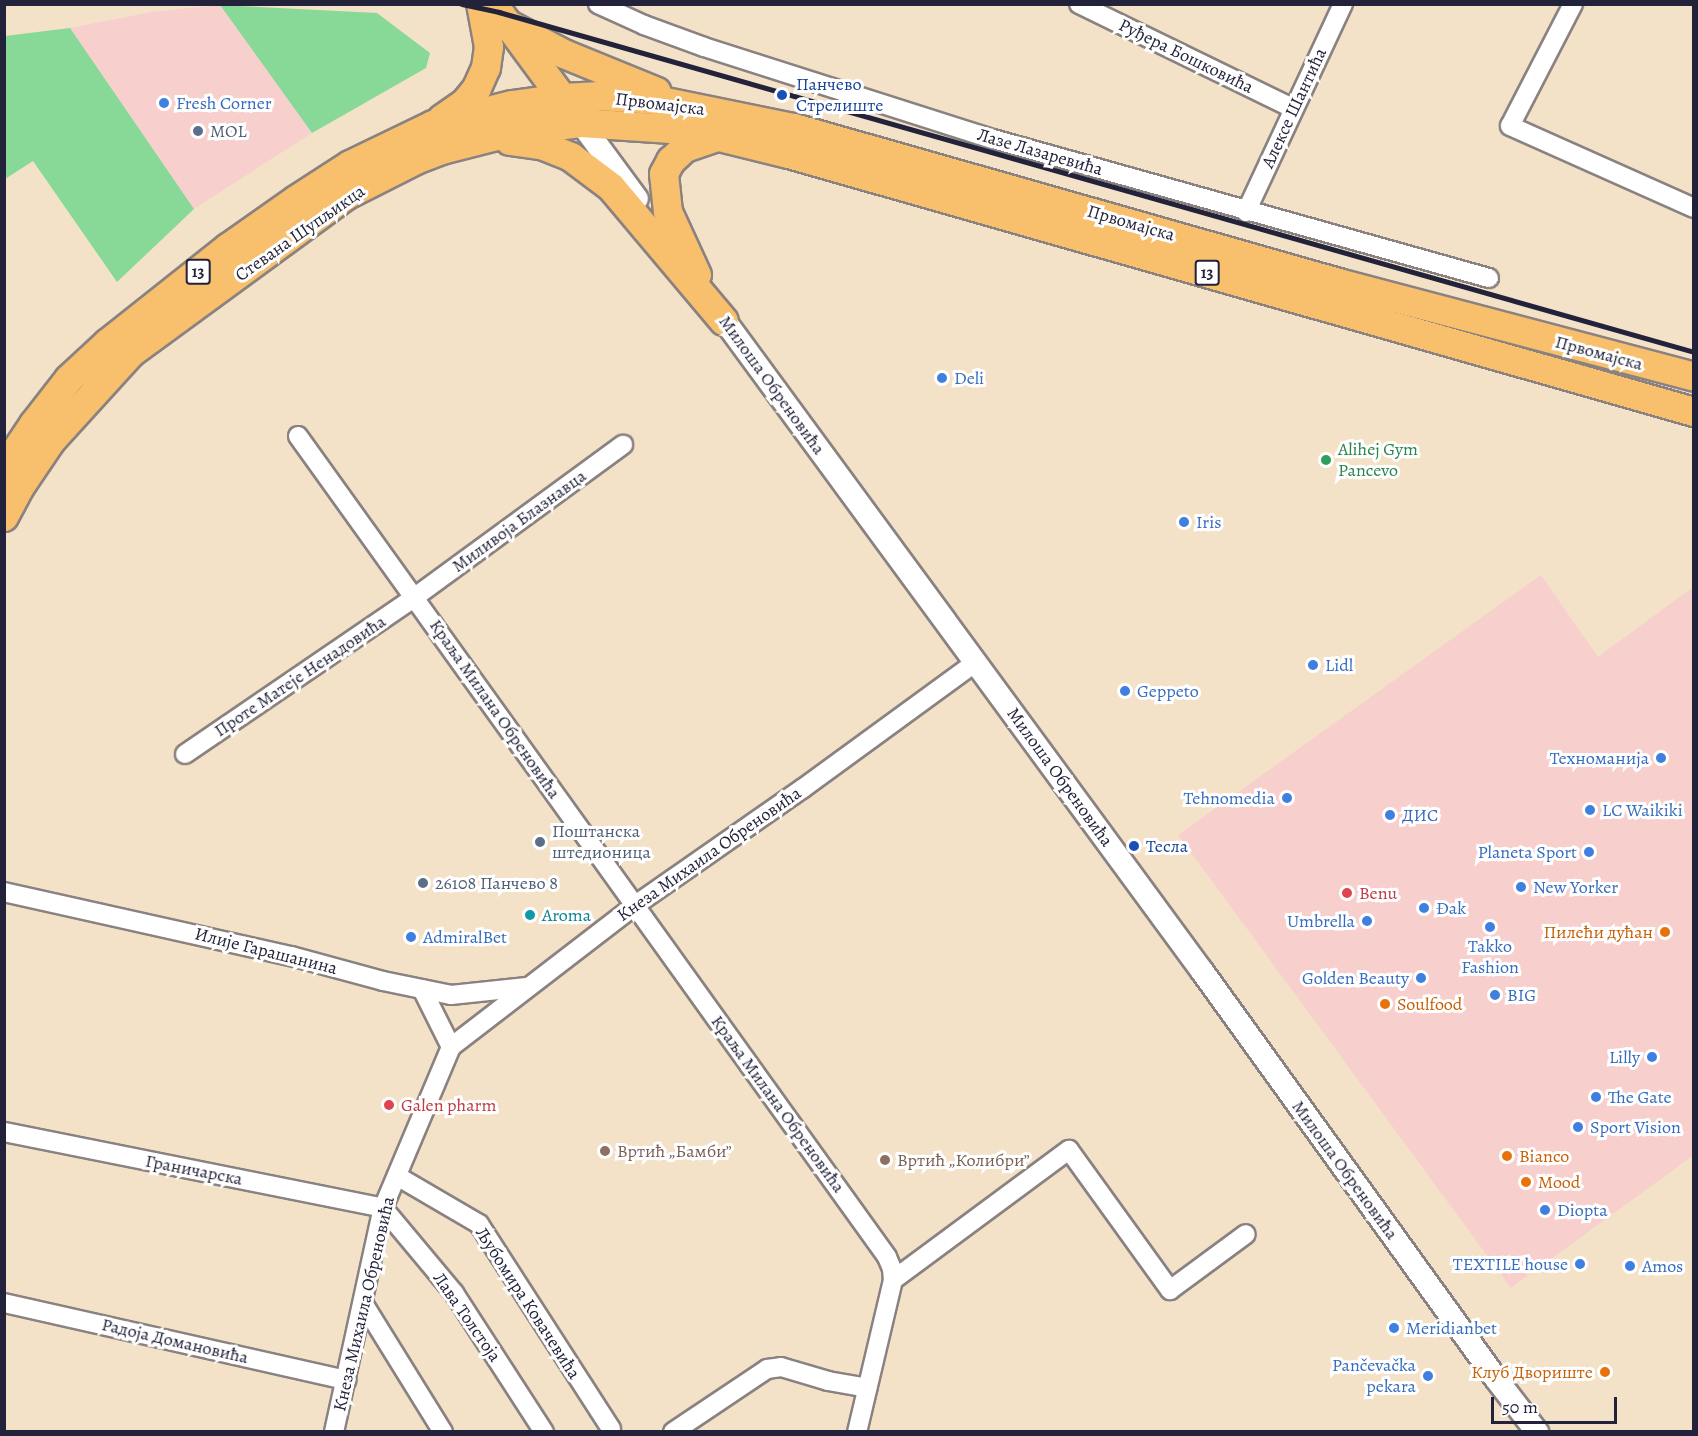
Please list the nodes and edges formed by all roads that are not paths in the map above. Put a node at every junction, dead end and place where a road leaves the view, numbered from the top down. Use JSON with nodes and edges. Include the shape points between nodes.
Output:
{"nodes":[{"id":1,"x":481,"y":4,"type":"edge"},
{"id":2,"x":598,"y":4,"type":"edge"},
{"id":3,"x":1079,"y":4,"type":"edge"},
{"id":4,"x":1343,"y":4,"type":"edge"},
{"id":5,"x":1573,"y":4,"type":"edge"},
{"id":6,"x":501,"y":15,"type":"edge"},
{"id":7,"x":563,"y":98,"type":"junction"},
{"id":8,"x":690,"y":106,"type":"junction"},
{"id":9,"x":1292,"y":108,"type":"junction"},
{"id":10,"x":581,"y":123,"type":"junction"},
{"id":11,"x":433,"y":125,"type":"junction"},
{"id":12,"x":719,"y":136,"type":"junction"},
{"id":13,"x":458,"y":147,"type":"junction"},
{"id":14,"x":1694,"y":208,"type":"edge"},
{"id":15,"x":1246,"y":212,"type":"junction"},
{"id":16,"x":1490,"y":278,"type":"dead end"},
{"id":17,"x":708,"y":297,"type":"junction"},
{"id":18,"x":724,"y":321,"type":"junction"},
{"id":19,"x":1694,"y":377,"type":"edge"},
{"id":20,"x":1694,"y":412,"type":"edge"},
{"id":21,"x":298,"y":436,"type":"dead end"},
{"id":22,"x":623,"y":445,"type":"dead end"},
{"id":23,"x":4,"y":469,"type":"edge"},
{"id":24,"x":4,"y":517,"type":"edge"},
{"id":25,"x":415,"y":597,"type":"junction"},
{"id":26,"x":976,"y":662,"type":"junction"},
{"id":27,"x":185,"y":754,"type":"dead end"},
{"id":28,"x":4,"y":892,"type":"edge"},
{"id":29,"x":634,"y":906,"type":"junction"},
{"id":30,"x":529,"y":987,"type":"junction"},
{"id":31,"x":422,"y":989,"type":"junction"},
{"id":32,"x":451,"y":1047,"type":"junction"},
{"id":33,"x":4,"y":1132,"type":"edge"},
{"id":34,"x":397,"y":1176,"type":"junction"},
{"id":35,"x":383,"y":1208,"type":"junction"},
{"id":36,"x":1246,"y":1234,"type":"dead end"},
{"id":37,"x":893,"y":1280,"type":"junction"},
{"id":38,"x":4,"y":1303,"type":"edge"},
{"id":39,"x":363,"y":1303,"type":"junction"},
{"id":40,"x":346,"y":1380,"type":"junction"},
{"id":41,"x":867,"y":1388,"type":"junction"},
{"id":42,"x":611,"y":1429,"type":"dead end"},
{"id":43,"x":334,"y":1431,"type":"edge"},
{"id":44,"x":443,"y":1431,"type":"edge"},
{"id":45,"x":544,"y":1431,"type":"edge"},
{"id":46,"x":673,"y":1431,"type":"edge"},
{"id":47,"x":857,"y":1431,"type":"edge"},
{"id":48,"x":1538,"y":1431,"type":"edge"}],
"edges":[{"from":1,"to":11,"type":"main road","via":[[489,47],[486,68],[465,103]]},
{"from":2,"to":15,"type":"street","name":"Лазе Лазаревића","via":[[644,25],[769,68],[993,139]]},
{"from":3,"to":9,"type":"street","name":"Руђера Бошковића"},
{"from":4,"to":9,"type":"street","name":"Алексе Шантића"},
{"from":5,"to":14,"type":"street","via":[[1510,126]]},
{"from":6,"to":7,"type":"main road"},
{"from":6,"to":8,"type":"main road","via":[[564,54]]},
{"from":7,"to":8,"type":"main road","name":"Првомајска","number":"13","via":[[637,98]]},
{"from":7,"to":10,"type":"main road"},
{"from":7,"to":11,"type":"main road","name":"Стевана Шупљикца","number":"13","via":[[512,105]]},
{"from":8,"to":19,"type":"main road","name":"Првомајска","number":"13","via":[[794,128],[1340,283]]},
{"from":9,"to":15,"type":"street","name":"Алексе Шантића"},
{"from":10,"to":12,"type":"main road","name":"Првомајска","number":"13"},
{"from":10,"to":13,"type":"main road","name":"Стевана Шупљикца","number":"13","via":[[516,131]]},
{"from":10,"to":17,"type":"street","name":"Милоша Обреновића"},
{"from":11,"to":23,"type":"main road","name":"Стевана Шупљикца","number":"13","via":[[350,165],[296,200],[117,336],[69,379]]},
{"from":12,"to":17,"type":"main road","via":[[685,148],[664,174],[668,212]]},
{"from":12,"to":20,"type":"main road","name":"Првомајска","number":"13"},
{"from":13,"to":18,"type":"main road","via":[[486,141],[515,141],[544,146],[571,157],[611,187]]},
{"from":13,"to":24,"type":"main road","name":"Стевана Шупљикца","number":"13","via":[[416,160],[347,195],[131,353],[51,441]]},
{"from":15,"to":16,"type":"street","name":"Лазе Лазаревића"},
{"from":17,"to":18,"type":"street","name":"Милоша Обреновића"},
{"from":18,"to":26,"type":"street","name":"Милоша Обреновића"},
{"from":21,"to":25,"type":"street","name":"Краља Милана Обреновића"},
{"from":22,"to":25,"type":"street","name":"Миливоја Блазнавца"},
{"from":25,"to":27,"type":"street","name":"Проте Матеје Ненадовића"},
{"from":25,"to":29,"type":"street","name":"Краља Милана Обреновића"},
{"from":26,"to":29,"type":"street","name":"Кнеза Михаила Обреновића"},
{"from":26,"to":48,"type":"street","name":"Милоша Обреновића","via":[[1497,1380]]},
{"from":28,"to":31,"type":"street","name":"Илије Гарашанина"},
{"from":29,"to":30,"type":"street","name":"Кнеза Михаила Обреновића"},
{"from":29,"to":37,"type":"street","name":"Краља Милана Обреновића","via":[[875,1239],[892,1269]]},
{"from":30,"to":31,"type":"street","name":"Илије Гарашанина","via":[[452,995]]},
{"from":30,"to":32,"type":"street","name":"Кнеза Михаила Обреновића"},
{"from":31,"to":32,"type":"street"},
{"from":32,"to":34,"type":"street","name":"Кнеза Михаила Обреновића"},
{"from":33,"to":35,"type":"street","name":"Граничарска"},
{"from":34,"to":35,"type":"street","name":"Кнеза Михаила Обреновића"},
{"from":34,"to":42,"type":"street","name":"Љубомира Ковачевића","via":[[479,1224]]},
{"from":35,"to":39,"type":"street","name":"Кнеза Михаила Обреновића"},
{"from":35,"to":45,"type":"street","name":"Лава Толстоја","via":[[454,1293]]},
{"from":36,"to":37,"type":"street","via":[[1170,1290],[1070,1150]]},
{"from":37,"to":41,"type":"street"},
{"from":38,"to":40,"type":"street","name":"Радоја Домановића"},
{"from":39,"to":40,"type":"street","name":"Кнеза Михаила Обреновића"},
{"from":39,"to":44,"type":"street"},
{"from":40,"to":43,"type":"street","name":"Кнеза Михаила Обреновића"},
{"from":41,"to":46,"type":"street","via":[[781,1367],[767,1368]]},
{"from":41,"to":47,"type":"street"}]}
